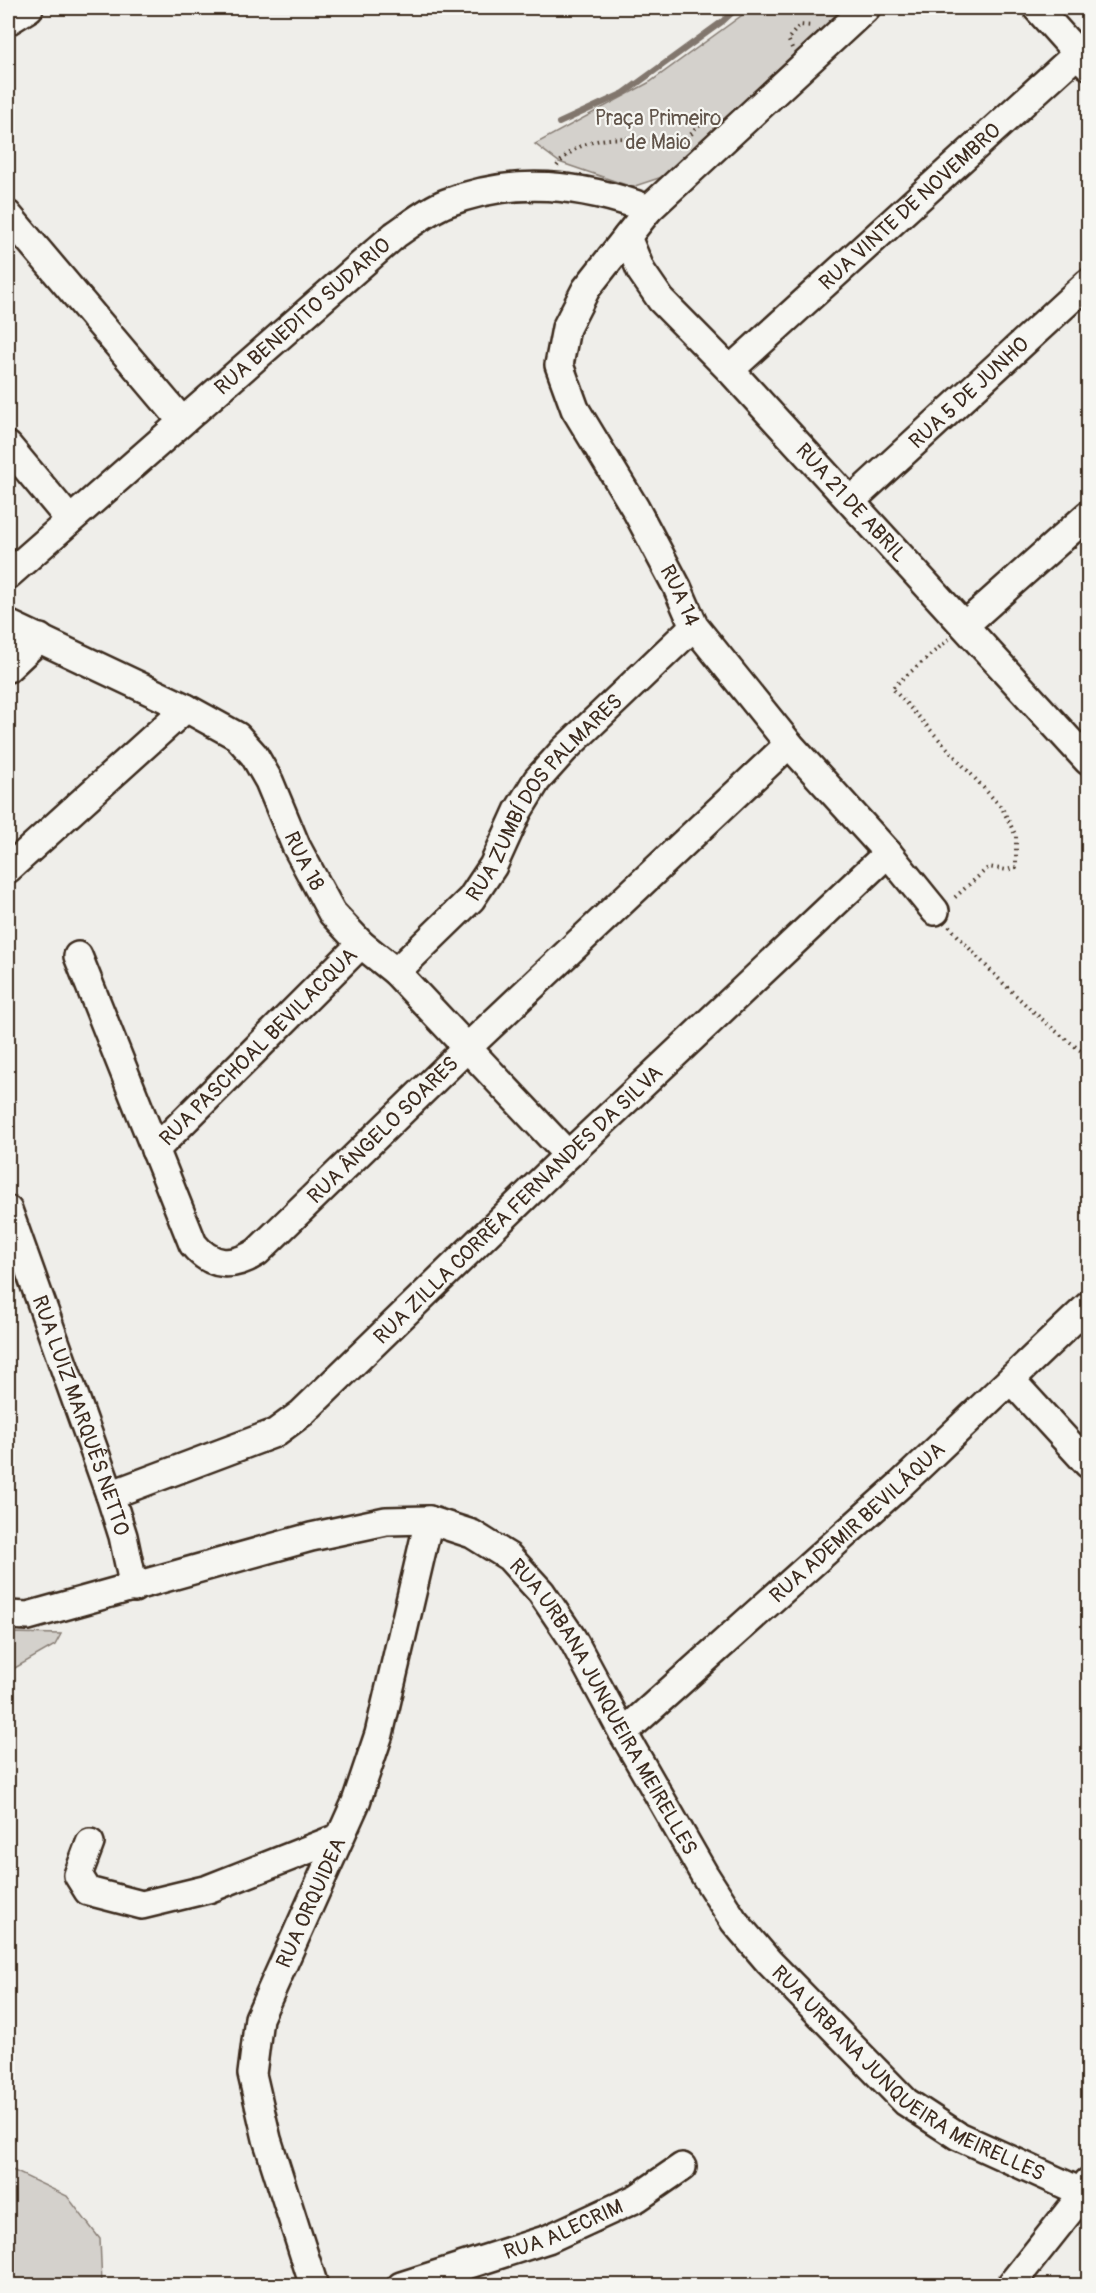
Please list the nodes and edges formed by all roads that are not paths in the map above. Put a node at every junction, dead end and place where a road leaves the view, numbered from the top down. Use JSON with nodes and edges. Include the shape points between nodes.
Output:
{"nodes":[{"id":1,"x":29,"y":8,"type":"edge"},
{"id":2,"x":866,"y":8,"type":"edge"},
{"id":3,"x":1037,"y":8,"type":"edge"},
{"id":4,"x":8,"y":21,"type":"edge"},
{"id":5,"x":1085,"y":54,"type":"edge"},
{"id":6,"x":649,"y":209,"type":"junction"},
{"id":7,"x":8,"y":215,"type":"edge"},
{"id":8,"x":627,"y":237,"type":"junction"},
{"id":9,"x":1089,"y":283,"type":"edge"},
{"id":10,"x":730,"y":370,"type":"junction"},
{"id":11,"x":182,"y":421,"type":"junction"},
{"id":12,"x":8,"y":446,"type":"edge"},
{"id":13,"x":851,"y":501,"type":"junction"},
{"id":14,"x":1089,"y":515,"type":"edge"},
{"id":15,"x":69,"y":519,"type":"junction"},
{"id":16,"x":8,"y":575,"type":"edge"},
{"id":17,"x":8,"y":624,"type":"edge"},
{"id":18,"x":965,"y":625,"type":"junction"},
{"id":19,"x":694,"y":626,"type":"junction"},
{"id":20,"x":40,"y":638,"type":"junction"},
{"id":21,"x":8,"y":668,"type":"edge"},
{"id":22,"x":186,"y":708,"type":"junction"},
{"id":23,"x":789,"y":744,"type":"junction"},
{"id":24,"x":1089,"y":761,"type":"edge"},
{"id":25,"x":888,"y":853,"type":"junction"},
{"id":26,"x":8,"y":869,"type":"edge"},
{"id":27,"x":939,"y":916,"type":"road end"},
{"id":28,"x":361,"y":944,"type":"junction"},
{"id":29,"x":78,"y":956,"type":"dead end"},
{"id":30,"x":396,"y":972,"type":"junction"},
{"id":31,"x":467,"y":1048,"type":"junction"},
{"id":32,"x":154,"y":1150,"type":"junction"},
{"id":33,"x":568,"y":1155,"type":"junction"},
{"id":34,"x":8,"y":1210,"type":"edge"},
{"id":35,"x":1089,"y":1306,"type":"edge"},
{"id":36,"x":1011,"y":1380,"type":"junction"},
{"id":37,"x":1089,"y":1464,"type":"edge"},
{"id":38,"x":110,"y":1495,"type":"junction"},
{"id":39,"x":429,"y":1520,"type":"junction"},
{"id":40,"x":134,"y":1588,"type":"junction"},
{"id":41,"x":8,"y":1615,"type":"edge"},
{"id":42,"x":623,"y":1734,"type":"junction"},
{"id":43,"x":340,"y":1837,"type":"junction"},
{"id":44,"x":90,"y":1843,"type":"dead end"},
{"id":45,"x":682,"y":2166,"type":"dead end"},
{"id":46,"x":1087,"y":2190,"type":"edge"},
{"id":47,"x":314,"y":2286,"type":"edge"},
{"id":48,"x":401,"y":2286,"type":"edge"},
{"id":49,"x":1010,"y":2286,"type":"edge"}],
"edges":[{"from":1,"to":4,"type":"street"},
{"from":2,"to":6,"type":"street","name":"RUA 14"},
{"from":3,"to":5,"type":"street"},
{"from":5,"to":10,"type":"street","name":"RUA VINTE DE NOVEMBRO"},
{"from":6,"to":8,"type":"street","name":"RUA 14"},
{"from":6,"to":11,"type":"street","name":"RUA BENEDITO SUDARIO","via":[[577,187],[543,185],[484,190],[444,203],[395,235]]},
{"from":7,"to":11,"type":"street"},
{"from":8,"to":10,"type":"street","name":"RUA 21 DE ABRIL","via":[[641,272],[661,300]]},
{"from":8,"to":19,"type":"street","name":"RUA 14","via":[[586,289],[566,328],[560,365],[575,409],[635,508]]},
{"from":9,"to":13,"type":"street","name":"RUA 5 DE JUNHO"},
{"from":10,"to":13,"type":"street","name":"RUA 21 DE ABRIL"},
{"from":11,"to":15,"type":"street","name":"RUA BENEDITO SUDARIO"},
{"from":12,"to":15,"type":"street"},
{"from":13,"to":18,"type":"street","name":"RUA 21 DE ABRIL"},
{"from":14,"to":18,"type":"street"},
{"from":15,"to":16,"type":"street","name":"RUA BENEDITO SUDARIO"},
{"from":17,"to":20,"type":"street","name":"RUA 18"},
{"from":18,"to":24,"type":"street","name":"RUA 21 DE ABRIL"},
{"from":19,"to":23,"type":"street","name":"RUA 14"},
{"from":19,"to":30,"type":"street","name":"RUA ZUMBÍ DOS PALMARES","via":[[537,780],[493,866],[471,899]]},
{"from":20,"to":21,"type":"street"},
{"from":20,"to":22,"type":"street","name":"RUA 18"},
{"from":22,"to":26,"type":"street"},
{"from":22,"to":28,"type":"street","name":"RUA 18","via":[[237,736],[254,755],[315,883],[332,913]]},
{"from":23,"to":25,"type":"street","name":"RUA 14"},
{"from":23,"to":31,"type":"street","name":"RUA ÂNGELO SOARES"},
{"from":25,"to":27,"type":"street","name":"RUA 14"},
{"from":25,"to":33,"type":"street","name":"RUA ZILLA CORRÊA FERNANDES DA SILVA"},
{"from":28,"to":30,"type":"street","name":"RUA 18"},
{"from":28,"to":32,"type":"street","name":"RUA PASCHOAL BEVILACQUA"},
{"from":29,"to":32,"type":"street","name":"RUA ÂNGELO SOARES"},
{"from":30,"to":31,"type":"street","name":"RUA 18"},
{"from":31,"to":32,"type":"street","name":"RUA ÂNGELO SOARES","via":[[257,1252],[235,1264],[219,1262],[199,1252],[193,1244]]},
{"from":31,"to":33,"type":"street","name":"RUA 18"},
{"from":33,"to":38,"type":"street","name":"RUA ZILLA CORRÊA FERNANDES DA SILVA","via":[[302,1413],[275,1433]]},
{"from":34,"to":38,"type":"street","name":"RUA LUIZ MARQUÊS NETTO"},
{"from":35,"to":36,"type":"street","name":"RUA ADEMIR BEVILÁQUA"},
{"from":36,"to":37,"type":"street"},
{"from":36,"to":42,"type":"street","name":"RUA ADEMIR BEVILÁQUA"},
{"from":38,"to":40,"type":"street","name":"RUA LUIZ MARQUÊS NETTO"},
{"from":39,"to":40,"type":"street","name":"RUA URBANA JUNQUEIRA MEIRELLES","via":[[386,1521],[311,1538]]},
{"from":39,"to":42,"type":"street","name":"RUA URBANA JUNQUEIRA MEIRELLES","via":[[472,1534],[509,1557],[541,1592],[572,1638]]},
{"from":39,"to":43,"type":"street","name":"RUA ORQUIDEA","via":[[379,1734]]},
{"from":40,"to":41,"type":"street","name":"RUA URBANA JUNQUEIRA MEIRELLES","via":[[27,1616]]},
{"from":42,"to":46,"type":"street","name":"RUA URBANA JUNQUEIRA MEIRELLES","via":[[734,1921],[868,2065],[906,2102],[958,2136]]},
{"from":43,"to":44,"type":"street","via":[[208,1889],[142,1905],[88,1891],[78,1875]]},
{"from":43,"to":47,"type":"street","name":"RUA ORQUIDEA","via":[[259,2018],[252,2074],[267,2139]]},
{"from":45,"to":48,"type":"street","name":"RUA ALECRIM","via":[[637,2198],[548,2239]]},
{"from":46,"to":49,"type":"street"}]}
